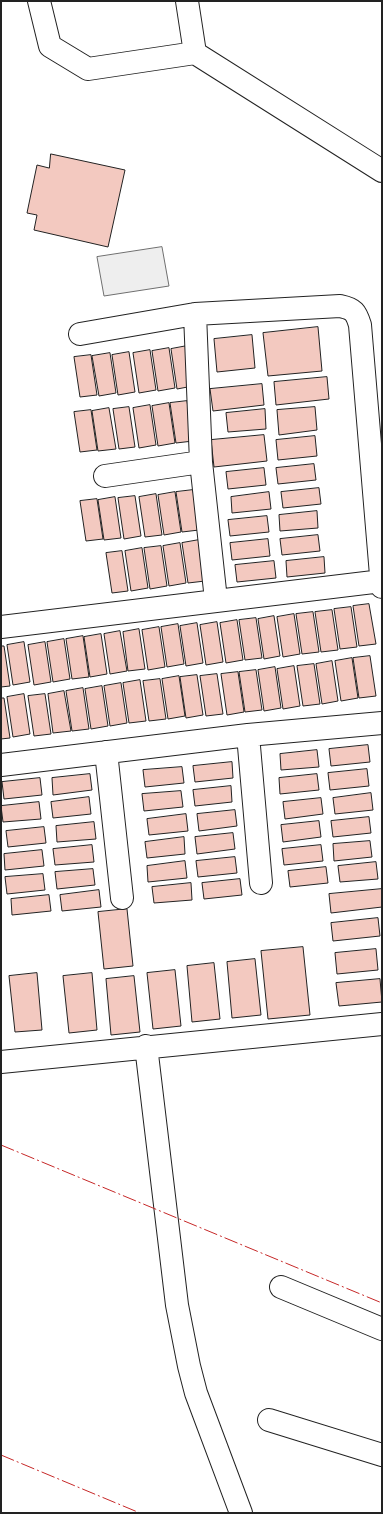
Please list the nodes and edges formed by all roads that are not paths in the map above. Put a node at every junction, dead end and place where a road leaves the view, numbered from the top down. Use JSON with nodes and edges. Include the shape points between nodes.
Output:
{"nodes":[{"id":1,"x":39,"y":1,"type":"edge"},
{"id":2,"x":187,"y":1,"type":"edge"},
{"id":3,"x":195,"y":53,"type":"junction"},
{"id":4,"x":382,"y":171,"type":"edge"},
{"id":5,"x":195,"y":314,"type":"junction"},
{"id":6,"x":80,"y":334,"type":"dead end"},
{"id":7,"x":201,"y":462,"type":"junction"},
{"id":8,"x":105,"y":476,"type":"dead end"},
{"id":9,"x":382,"y":583,"type":"edge"},
{"id":10,"x":216,"y":600,"type":"junction"},
{"id":11,"x":1,"y":627,"type":"edge"},
{"id":12,"x":382,"y":723,"type":"edge"},
{"id":13,"x":248,"y":734,"type":"junction"},
{"id":14,"x":106,"y":752,"type":"junction"},
{"id":15,"x":1,"y":765,"type":"edge"},
{"id":16,"x":261,"y":883,"type":"dead end"},
{"id":17,"x":122,"y":898,"type":"dead end"},
{"id":18,"x":382,"y":1024,"type":"edge"},
{"id":19,"x":146,"y":1046,"type":"junction"},
{"id":20,"x":1,"y":1062,"type":"edge"},
{"id":21,"x":281,"y":1287,"type":"dead end"},
{"id":22,"x":382,"y":1329,"type":"edge"},
{"id":23,"x":269,"y":1420,"type":"dead end"},
{"id":24,"x":382,"y":1455,"type":"edge"},
{"id":25,"x":241,"y":1513,"type":"edge"}],
"edges":[{"from":1,"to":3,"type":"street","via":[[50,46],[88,69]]},
{"from":2,"to":3,"type":"street"},
{"from":3,"to":4,"type":"street"},
{"from":5,"to":6,"type":"street"},
{"from":5,"to":7,"type":"street"},
{"from":5,"to":9,"type":"street","via":[[340,306],[356,312],[360,325]]},
{"from":7,"to":8,"type":"street"},
{"from":7,"to":10,"type":"street"},
{"from":9,"to":10,"type":"street"},
{"from":10,"to":11,"type":"street"},
{"from":12,"to":13,"type":"street"},
{"from":13,"to":14,"type":"street"},
{"from":13,"to":16,"type":"street"},
{"from":14,"to":15,"type":"street"},
{"from":14,"to":17,"type":"street"},
{"from":18,"to":19,"type":"street"},
{"from":19,"to":20,"type":"street"},
{"from":19,"to":25,"type":"street","via":[[177,1305],[189,1366],[196,1393]]},
{"from":21,"to":22,"type":"street"},
{"from":23,"to":24,"type":"street"}]}
